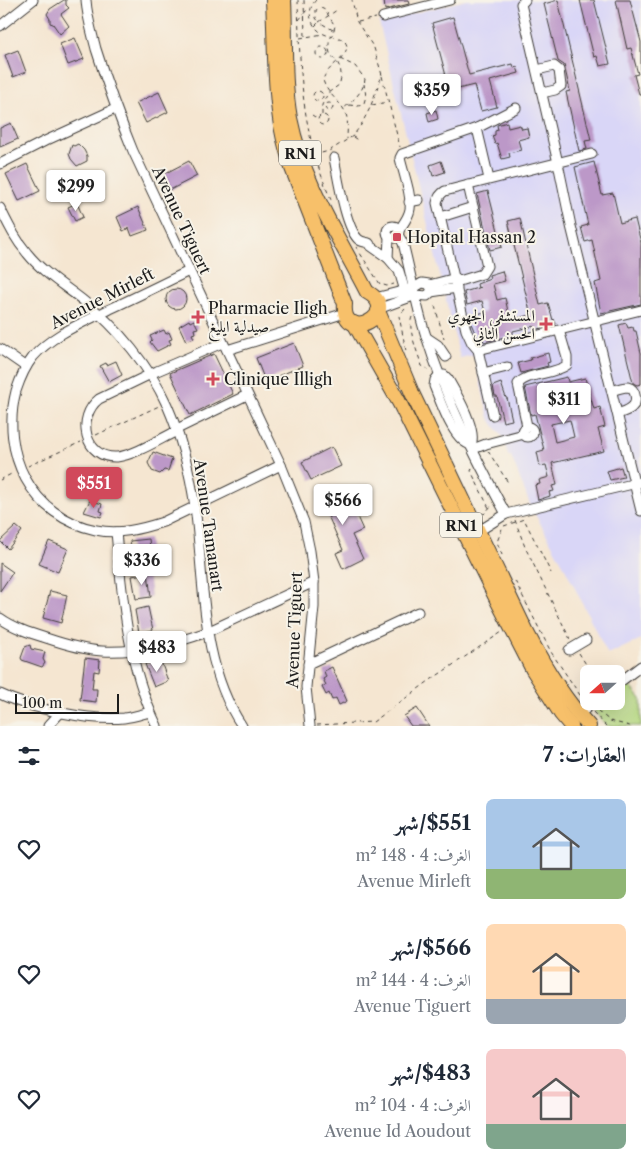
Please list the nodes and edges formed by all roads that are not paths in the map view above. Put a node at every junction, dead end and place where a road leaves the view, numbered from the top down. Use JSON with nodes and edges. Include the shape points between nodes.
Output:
{"nodes":[{"id":1,"x":33,"y":0,"type":"edge"},
{"id":2,"x":80,"y":0,"type":"edge"},
{"id":3,"x":86,"y":0,"type":"edge"},
{"id":4,"x":273,"y":0,"type":"edge"},
{"id":5,"x":284,"y":0,"type":"edge"},
{"id":6,"x":450,"y":0,"type":"edge"},
{"id":7,"x":525,"y":0,"type":"edge"},
{"id":8,"x":86,"y":11,"type":"junction"},
{"id":9,"x":383,"y":17,"type":"road end"},
{"id":10,"x":0,"y":26,"type":"edge"},
{"id":11,"x":537,"y":70,"type":"junction"},
{"id":12,"x":542,"y":93,"type":"junction"},
{"id":13,"x":116,"y":108,"type":"junction"},
{"id":14,"x":516,"y":108,"type":"dead end"},
{"id":15,"x":477,"y":128,"type":"junction"},
{"id":16,"x":592,"y":154,"type":"dead end"},
{"id":17,"x":334,"y":158,"type":"dead end"},
{"id":18,"x":558,"y":163,"type":"junction"},
{"id":19,"x":0,"y":164,"type":"edge"},
{"id":20,"x":489,"y":179,"type":"junction"},
{"id":21,"x":468,"y":185,"type":"junction"},
{"id":22,"x":419,"y":200,"type":"dead end"},
{"id":23,"x":409,"y":202,"type":"junction"},
{"id":24,"x":474,"y":207,"type":"junction"},
{"id":25,"x":0,"y":208,"type":"edge"},
{"id":26,"x":441,"y":217,"type":"junction"},
{"id":27,"x":396,"y":234,"type":"junction"},
{"id":28,"x":388,"y":258,"type":"junction"},
{"id":29,"x":189,"y":271,"type":"junction"},
{"id":30,"x":456,"y":283,"type":"junction"},
{"id":31,"x":408,"y":295,"type":"junction"},
{"id":32,"x":375,"y":303,"type":"junction"},
{"id":33,"x":641,"y":310,"type":"edge"},
{"id":34,"x":348,"y":313,"type":"junction"},
{"id":35,"x":100,"y":314,"type":"junction"},
{"id":36,"x":595,"y":321,"type":"junction"},
{"id":37,"x":559,"y":330,"type":"junction"},
{"id":38,"x":426,"y":337,"type":"junction"},
{"id":39,"x":225,"y":346,"type":"junction"},
{"id":40,"x":0,"y":350,"type":"edge"},
{"id":41,"x":478,"y":350,"type":"junction"},
{"id":42,"x":435,"y":360,"type":"junction"},
{"id":43,"x":26,"y":367,"type":"junction"},
{"id":44,"x":506,"y":367,"type":"dead end"},
{"id":45,"x":483,"y":373,"type":"junction"},
{"id":46,"x":151,"y":374,"type":"junction"},
{"id":47,"x":612,"y":391,"type":"junction"},
{"id":48,"x":247,"y":395,"type":"junction"},
{"id":49,"x":618,"y":414,"type":"junction"},
{"id":50,"x":492,"y":415,"type":"dead end"},
{"id":51,"x":177,"y":430,"type":"junction"},
{"id":52,"x":472,"y":447,"type":"junction"},
{"id":53,"x":281,"y":465,"type":"junction"},
{"id":54,"x":638,"y":483,"type":"edge"},
{"id":55,"x":195,"y":507,"type":"junction"},
{"id":56,"x":641,"y":511,"type":"edge"},
{"id":57,"x":507,"y":519,"type":"junction"},
{"id":58,"x":479,"y":531,"type":"junction"},
{"id":59,"x":116,"y":532,"type":"junction"},
{"id":60,"x":314,"y":582,"type":"junction"},
{"id":61,"x":418,"y":612,"type":"dead end"},
{"id":62,"x":0,"y":618,"type":"edge"},
{"id":63,"x":207,"y":632,"type":"junction"},
{"id":64,"x":586,"y":640,"type":"dead end"},
{"id":65,"x":571,"y":648,"type":"road end"},
{"id":66,"x":132,"y":650,"type":"junction"},
{"id":67,"x":308,"y":664,"type":"junction"},
{"id":68,"x":638,"y":669,"type":"edge"},
{"id":69,"x":625,"y":678,"type":"edge"},
{"id":70,"x":641,"y":679,"type":"edge"},
{"id":71,"x":0,"y":694,"type":"edge"},
{"id":72,"x":586,"y":710,"type":"edge"},
{"id":73,"x":61,"y":712,"type":"junction"},
{"id":74,"x":150,"y":712,"type":"junction"},
{"id":75,"x":575,"y":720,"type":"edge"},
{"id":76,"x":48,"y":726,"type":"edge"},
{"id":77,"x":157,"y":726,"type":"edge"},
{"id":78,"x":242,"y":726,"type":"edge"},
{"id":79,"x":310,"y":726,"type":"edge"},
{"id":80,"x":588,"y":726,"type":"edge"}],
"edges":[{"from":1,"to":10,"type":"street"},
{"from":2,"to":8,"type":"street","name":"Avenue Tiguert"},
{"from":3,"to":8,"type":"street","name":"Avenue Tiguert"},
{"from":4,"to":34,"type":"highway","number":"RN1","via":[[276,86],[282,132],[292,168]]},
{"from":5,"to":32,"type":"highway","number":"RN1","via":[[288,106],[295,140],[326,219]]},
{"from":6,"to":9,"type":"street"},
{"from":7,"to":11,"type":"street","via":[[521,4]]},
{"from":8,"to":13,"type":"street","name":"Avenue Tiguert"},
{"from":11,"to":12,"type":"street"},
{"from":11,"to":12,"type":"street","via":[[554,66],[559,70],[561,86]]},
{"from":12,"to":18,"type":"street"},
{"from":13,"to":19,"type":"street"},
{"from":13,"to":29,"type":"street","name":"Avenue Tiguert"},
{"from":14,"to":15,"type":"street"},
{"from":15,"to":20,"type":"street"},
{"from":15,"to":23,"type":"street","via":[[402,154],[400,158]]},
{"from":16,"to":18,"type":"street"},
{"from":17,"to":28,"type":"street","via":[[353,230],[358,239],[369,243]]},
{"from":18,"to":20,"type":"street"},
{"from":18,"to":36,"type":"street","via":[[570,226]]},
{"from":20,"to":21,"type":"street"},
{"from":21,"to":24,"type":"street"},
{"from":21,"to":26,"type":"street","via":[[440,195],[437,203]]},
{"from":22,"to":23,"type":"street"},
{"from":23,"to":27,"type":"street","via":[[406,220]]},
{"from":24,"to":26,"type":"street"},
{"from":24,"to":30,"type":"street","via":[[487,266],[482,274]]},
{"from":25,"to":35,"type":"street","name":"Avenue Tamanart","via":[[11,231],[28,254],[49,275]]},
{"from":26,"to":30,"type":"street"},
{"from":27,"to":28,"type":"street"},
{"from":27,"to":31,"type":"street","via":[[403,243]]},
{"from":28,"to":31,"type":"street","via":[[399,270]]},
{"from":29,"to":35,"type":"street","name":"Avenue Mirleft"},
{"from":29,"to":39,"type":"street","name":"Avenue Tiguert"},
{"from":30,"to":31,"type":"street","via":[[430,289],[425,296]]},
{"from":30,"to":41,"type":"street","via":[[468,334]]},
{"from":31,"to":32,"type":"street"},
{"from":31,"to":38,"type":"street"},
{"from":32,"to":34,"type":"highway","via":[[372,321],[368,323],[358,324]]},
{"from":32,"to":34,"type":"highway","via":[[361,291],[351,294]]},
{"from":32,"to":58,"type":"highway","number":"RN1","via":[[412,393]]},
{"from":33,"to":36,"type":"street"},
{"from":34,"to":39,"type":"street"},
{"from":34,"to":75,"type":"highway","number":"RN1","via":[[400,402],[533,670],[561,714]]},
{"from":35,"to":43,"type":"street","name":"Avenue Mirleft","via":[[57,336]]},
{"from":35,"to":46,"type":"street","name":"Avenue Tamanart"},
{"from":36,"to":37,"type":"street"},
{"from":36,"to":47,"type":"street"},
{"from":37,"to":41,"type":"street"},
{"from":37,"to":52,"type":"street","via":[[567,365],[518,384],[526,430]]},
{"from":38,"to":42,"type":"street"},
{"from":38,"to":42,"type":"street","via":[[450,356]]},
{"from":39,"to":46,"type":"street"},
{"from":39,"to":48,"type":"street","name":"Avenue Tiguert"},
{"from":40,"to":43,"type":"street"},
{"from":41,"to":45,"type":"street"},
{"from":42,"to":52,"type":"street"},
{"from":43,"to":59,"type":"street","name":"Avenue Mirleft","via":[[9,415],[12,455],[19,471],[43,504],[62,517],[79,526]]},
{"from":44,"to":45,"type":"street"},
{"from":45,"to":50,"type":"street"},
{"from":46,"to":51,"type":"street","name":"Avenue Tamanart"},
{"from":46,"to":51,"type":"street","via":[[99,399],[92,406],[85,424],[88,439],[102,454],[118,457]]},
{"from":47,"to":49,"type":"street"},
{"from":47,"to":49,"type":"street","via":[[628,387],[635,395],[634,406]]},
{"from":48,"to":51,"type":"street"},
{"from":48,"to":53,"type":"street","name":"Avenue Tiguert"},
{"from":49,"to":54,"type":"street"},
{"from":51,"to":55,"type":"street","name":"Avenue Tamanart"},
{"from":52,"to":57,"type":"street"},
{"from":53,"to":55,"type":"street","name":"Avenue Mirleft"},
{"from":53,"to":60,"type":"street","name":"Avenue Tiguert","via":[[304,522]]},
{"from":54,"to":56,"type":"street"},
{"from":54,"to":57,"type":"street","via":[[531,507]]},
{"from":55,"to":59,"type":"street","name":"Avenue Mirleft","via":[[144,528]]},
{"from":55,"to":63,"type":"street","name":"Avenue Tamanart"},
{"from":57,"to":58,"type":"street"},
{"from":58,"to":75,"type":"highway","number":"RN1","via":[[542,663]]},
{"from":59,"to":66,"type":"street","via":[[125,618]]},
{"from":60,"to":63,"type":"street"},
{"from":60,"to":67,"type":"street","name":"Avenue Tiguert"},
{"from":61,"to":67,"type":"street"},
{"from":62,"to":66,"type":"street","via":[[29,633],[76,647],[102,651]]},
{"from":63,"to":66,"type":"street","via":[[171,644]]},
{"from":63,"to":78,"type":"street","name":"Avenue Tamanart","via":[[218,676]]},
{"from":64,"to":65,"type":"street"},
{"from":66,"to":74,"type":"street"},
{"from":67,"to":79,"type":"street","name":"Avenue Tiguert","via":[[306,687]]},
{"from":68,"to":69,"type":"street"},
{"from":68,"to":70,"type":"street"},
{"from":71,"to":73,"type":"street"},
{"from":72,"to":75,"type":"street"},
{"from":73,"to":74,"type":"street","via":[[110,719]]},
{"from":73,"to":76,"type":"street"},
{"from":74,"to":77,"type":"street"},
{"from":75,"to":80,"type":"highway","number":"RN1"}]}
